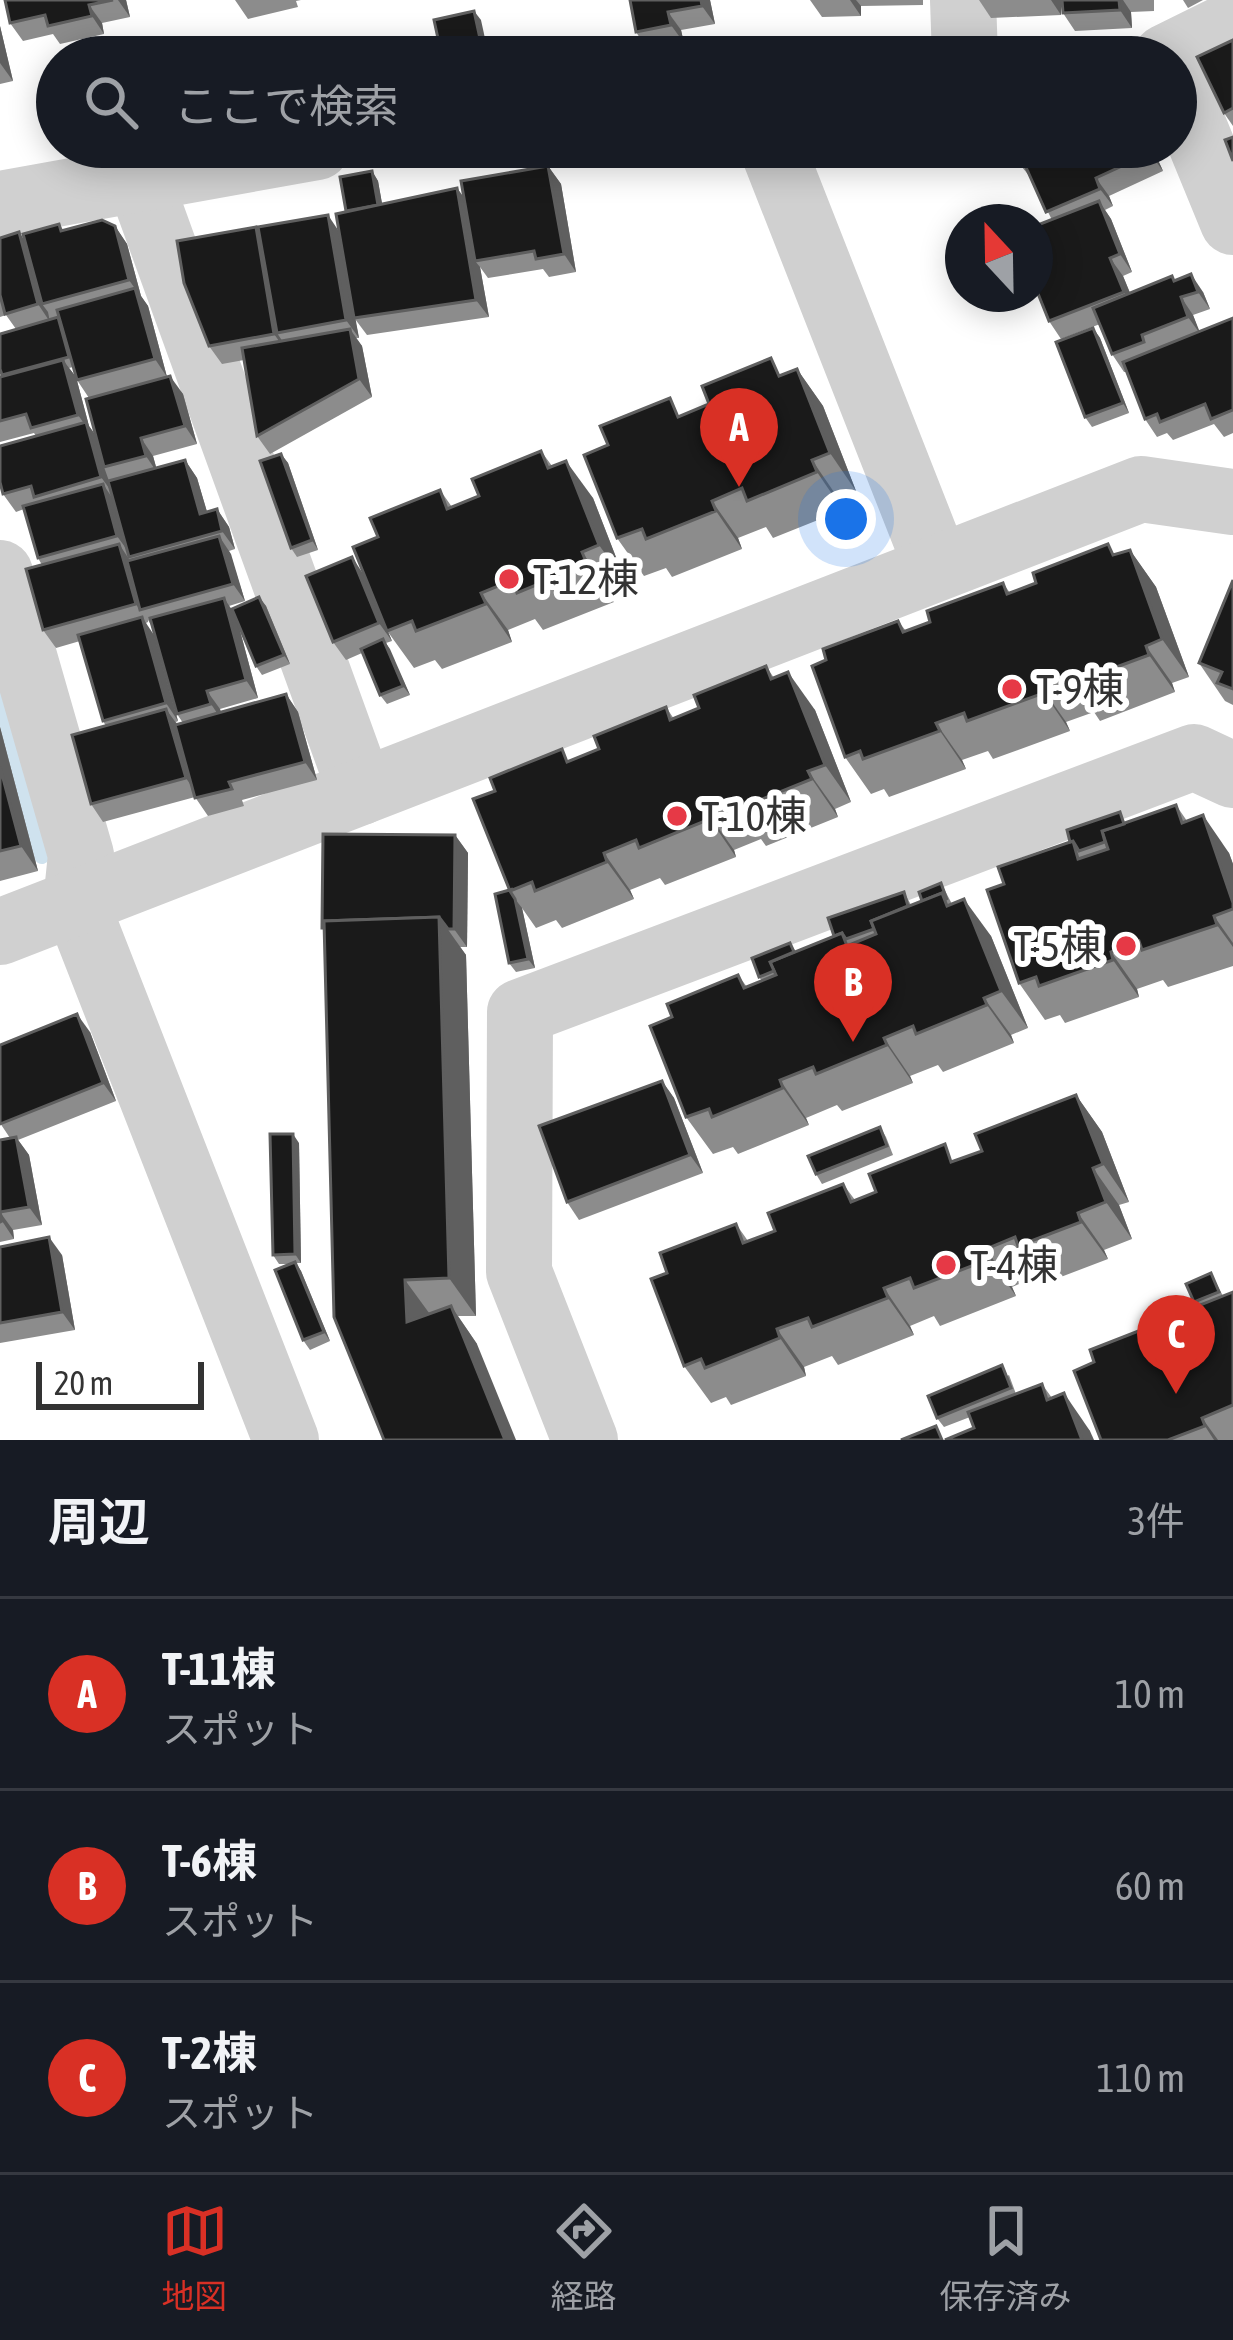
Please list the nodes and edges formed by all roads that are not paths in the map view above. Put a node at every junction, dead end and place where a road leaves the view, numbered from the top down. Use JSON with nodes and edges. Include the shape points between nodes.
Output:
{"nodes":[{"id":1,"x":963,"y":0,"type":"edge"},
{"id":2,"x":1233,"y":24,"type":"edge"},
{"id":3,"x":964,"y":36,"type":"edge"},
{"id":4,"x":1197,"y":42,"type":"edge"},
{"id":5,"x":1197,"y":134,"type":"edge"},
{"id":6,"x":196,"y":168,"type":"edge"},
{"id":7,"x":780,"y":168,"type":"edge"},
{"id":8,"x":139,"y":178,"type":"junction"},
{"id":9,"x":0,"y":204,"type":"edge"},
{"id":10,"x":1233,"y":222,"type":"edge"},
{"id":11,"x":1233,"y":502,"type":"edge"},
{"id":12,"x":937,"y":567,"type":"junction"},
{"id":13,"x":0,"y":573,"type":"edge"},
{"id":14,"x":1233,"y":775,"type":"edge"},
{"id":15,"x":361,"y":792,"type":"junction"},
{"id":16,"x":76,"y":903,"type":"junction"},
{"id":17,"x":0,"y":932,"type":"edge"},
{"id":18,"x":286,"y":1440,"type":"edge"},
{"id":19,"x":585,"y":1440,"type":"edge"}],
"edges":[{"from":1,"to":3,"type":"street"},
{"from":2,"to":4,"type":"street"},
{"from":5,"to":10,"type":"street"},
{"from":6,"to":8,"type":"street"},
{"from":7,"to":12,"type":"street"},
{"from":8,"to":9,"type":"street"},
{"from":8,"to":15,"type":"street"},
{"from":11,"to":12,"type":"street","via":[[1141,489]]},
{"from":12,"to":15,"type":"street"},
{"from":13,"to":16,"type":"street","via":[[81,855]]},
{"from":14,"to":19,"type":"street","via":[[1194,758],[520,1012],[519,1272]]},
{"from":15,"to":16,"type":"street"},
{"from":16,"to":17,"type":"street"},
{"from":16,"to":18,"type":"street"}]}
